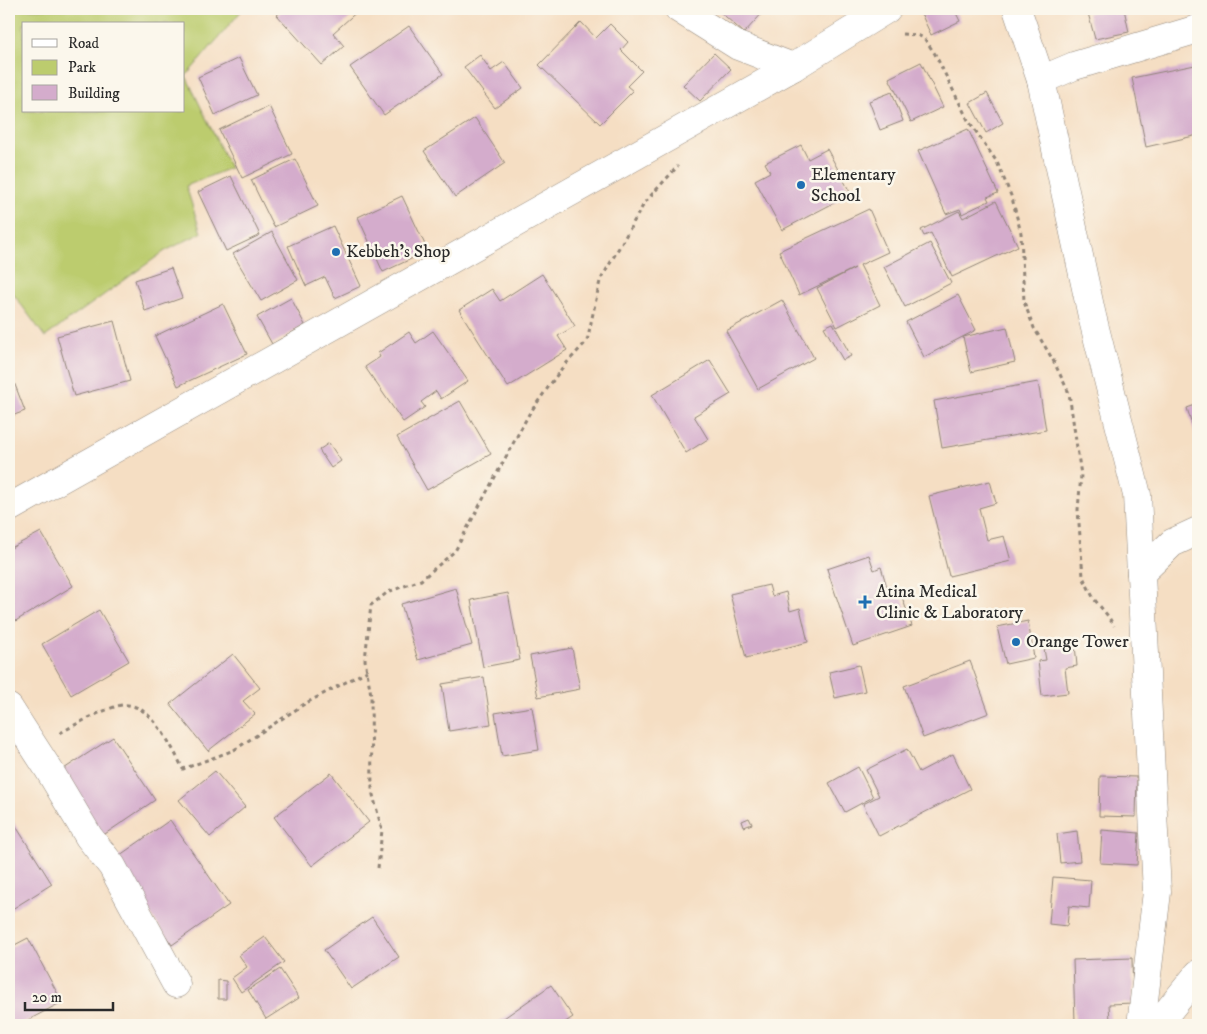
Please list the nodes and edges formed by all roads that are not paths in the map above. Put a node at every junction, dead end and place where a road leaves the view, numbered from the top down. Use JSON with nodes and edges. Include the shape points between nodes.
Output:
{"nodes":[{"id":1,"x":679,"y":9,"type":"edge"},
{"id":2,"x":887,"y":9,"type":"edge"},
{"id":3,"x":1017,"y":9,"type":"edge"},
{"id":4,"x":1198,"y":30,"type":"edge"},
{"id":5,"x":794,"y":67,"type":"junction"},
{"id":6,"x":1041,"y":80,"type":"junction"},
{"id":7,"x":9,"y":508,"type":"edge"},
{"id":8,"x":1198,"y":531,"type":"edge"},
{"id":9,"x":1141,"y":573,"type":"junction"},
{"id":10,"x":9,"y":708,"type":"edge"},
{"id":11,"x":1198,"y":974,"type":"edge"},
{"id":12,"x":176,"y":984,"type":"dead end"},
{"id":13,"x":1141,"y":1025,"type":"edge"},
{"id":14,"x":1157,"y":1025,"type":"edge"}],
"edges":[{"from":1,"to":5,"type":"street","via":[[738,46]]},
{"from":2,"to":5,"type":"street"},
{"from":3,"to":6,"type":"street"},
{"from":4,"to":6,"type":"street","via":[[1074,66]]},
{"from":5,"to":7,"type":"street"},
{"from":6,"to":9,"type":"street","via":[[1092,316],[1137,496]]},
{"from":8,"to":9,"type":"street","via":[[1172,543]]},
{"from":9,"to":13,"type":"street","via":[[1158,892]]},
{"from":10,"to":12,"type":"street","via":[[89,837],[112,866]]},
{"from":11,"to":14,"type":"street"}]}
